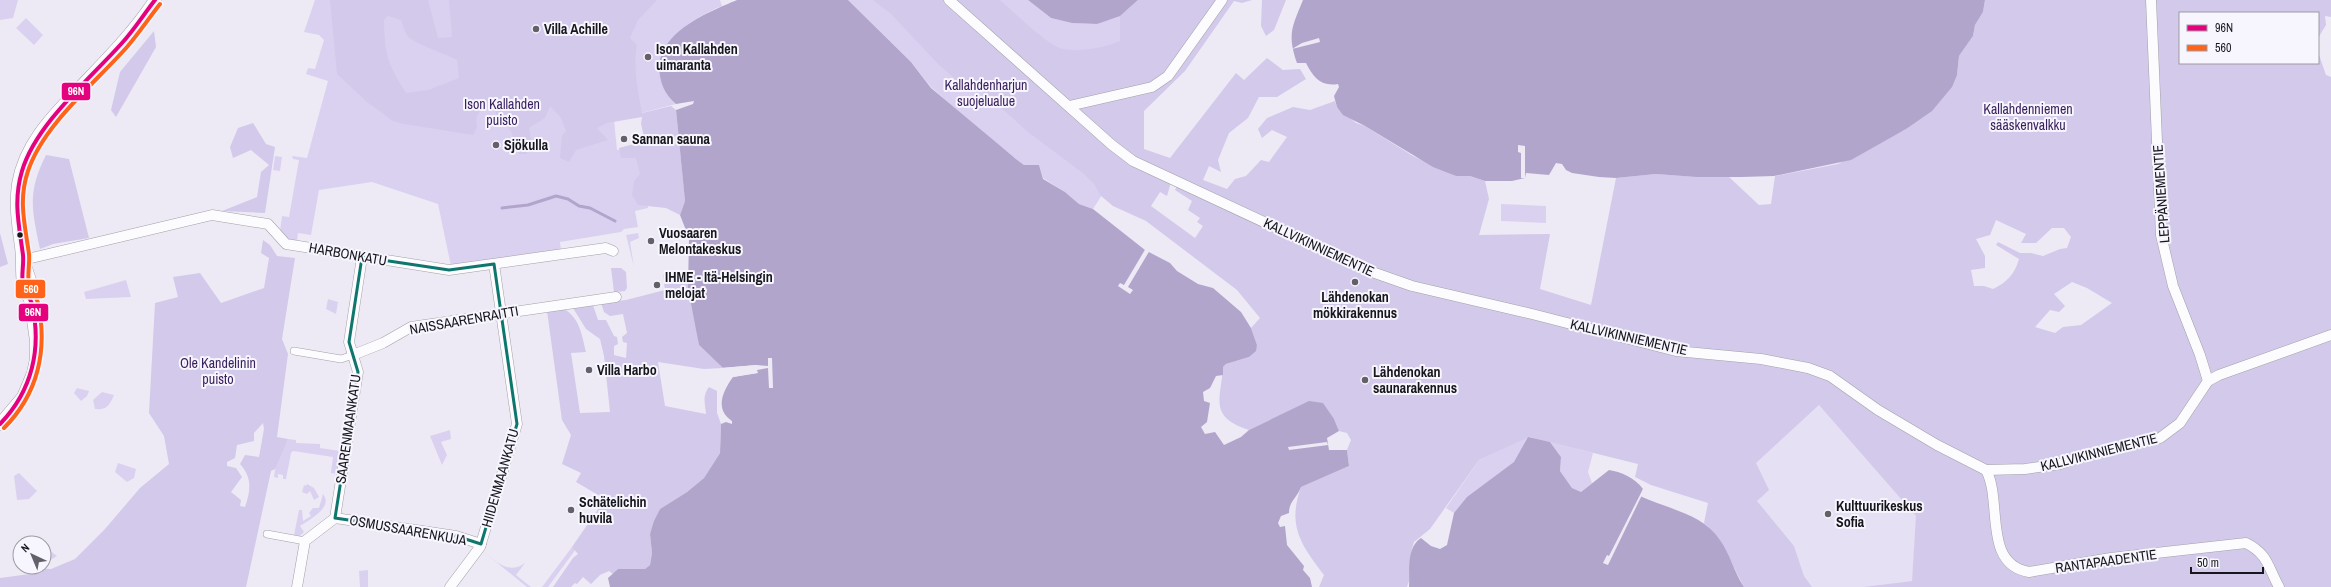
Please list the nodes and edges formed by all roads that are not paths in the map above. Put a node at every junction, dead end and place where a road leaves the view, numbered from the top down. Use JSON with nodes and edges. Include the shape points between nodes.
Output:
{"nodes":[{"id":1,"x":155,"y":0,"type":"edge"},
{"id":2,"x":949,"y":0,"type":"edge"},
{"id":3,"x":1222,"y":0,"type":"edge"},
{"id":4,"x":2151,"y":0,"type":"edge"},
{"id":5,"x":1069,"y":106,"type":"junction"},
{"id":6,"x":613,"y":251,"type":"dead end"},
{"id":7,"x":362,"y":257,"type":"junction"},
{"id":8,"x":23,"y":260,"type":"junction"},
{"id":9,"x":494,"y":264,"type":"junction"},
{"id":10,"x":616,"y":297,"type":"dead end"},
{"id":11,"x":501,"y":313,"type":"junction"},
{"id":12,"x":2331,"y":335,"type":"edge"},
{"id":13,"x":294,"y":351,"type":"dead end"},
{"id":14,"x":353,"y":355,"type":"junction"},
{"id":15,"x":2208,"y":381,"type":"junction"},
{"id":16,"x":0,"y":424,"type":"edge"},
{"id":17,"x":1986,"y":470,"type":"junction"},
{"id":18,"x":335,"y":518,"type":"junction"},
{"id":19,"x":268,"y":534,"type":"dead end"},
{"id":20,"x":304,"y":541,"type":"junction"},
{"id":21,"x":481,"y":544,"type":"junction"},
{"id":22,"x":297,"y":587,"type":"edge"},
{"id":23,"x":450,"y":587,"type":"edge"},
{"id":24,"x":2279,"y":587,"type":"edge"}],
"edges":[{"from":1,"to":8,"type":"street","via":[[123,42],[48,122],[33,144],[22,168],[16,204]]},
{"from":2,"to":5,"type":"street","name":"KALLVIKINNIEMENTIE"},
{"from":3,"to":5,"type":"street","via":[[1168,76],[1152,87]]},
{"from":4,"to":15,"type":"street","name":"LEPPÄNIEMENTIE","via":[[2161,235],[2173,286]]},
{"from":5,"to":17,"type":"street","name":"KALLVIKINNIEMENTIE","via":[[1133,161],[1375,273],[1431,291],[1676,351],[1760,359],[1808,368],[1830,376],[1878,410],[1937,446]]},
{"from":6,"to":9,"type":"street","name":"HARBONKATU","via":[[606,248]]},
{"from":7,"to":8,"type":"street","name":"HARBONKATU","via":[[286,244],[268,224],[212,215]]},
{"from":7,"to":9,"type":"street","name":"HARBONKATU","via":[[449,270]]},
{"from":7,"to":14,"type":"street","name":"SAARENMAANKATU","via":[[349,342]]},
{"from":8,"to":16,"type":"street","via":[[22,280],[24,291],[30,299],[36,341],[33,373],[23,397]]},
{"from":9,"to":11,"type":"street","name":"HIIDENMAANKATU"},
{"from":10,"to":11,"type":"street","name":"NAISSAARENRAITTI"},
{"from":11,"to":14,"type":"street","name":"NAISSAARENRAITTI","via":[[411,327]]},
{"from":11,"to":21,"type":"street","name":"HIIDENMAANKATU","via":[[517,424]]},
{"from":12,"to":15,"type":"street"},
{"from":13,"to":14,"type":"street","name":"NAISSAARENRAITTI","via":[[341,358]]},
{"from":14,"to":18,"type":"street","name":"SAARENMAANKATU","via":[[358,372]]},
{"from":15,"to":17,"type":"street","name":"KALLVIKINNIEMENTIE","via":[[2180,423],[2160,438],[2060,464],[2025,469]]},
{"from":17,"to":24,"type":"street","name":"RANTAPAADENTIE","via":[[1990,478],[1994,523],[2000,545],[2004,556],[2018,570],[2029,572],[2111,558],[2246,544],[2256,549],[2267,560]]},
{"from":18,"to":20,"type":"street"},
{"from":18,"to":21,"type":"street","name":"OSMUSSAARENKUJA","via":[[456,536]]},
{"from":19,"to":20,"type":"street"},
{"from":20,"to":22,"type":"street"},
{"from":21,"to":23,"type":"street","name":"HIIDENMAANKATU"}]}
